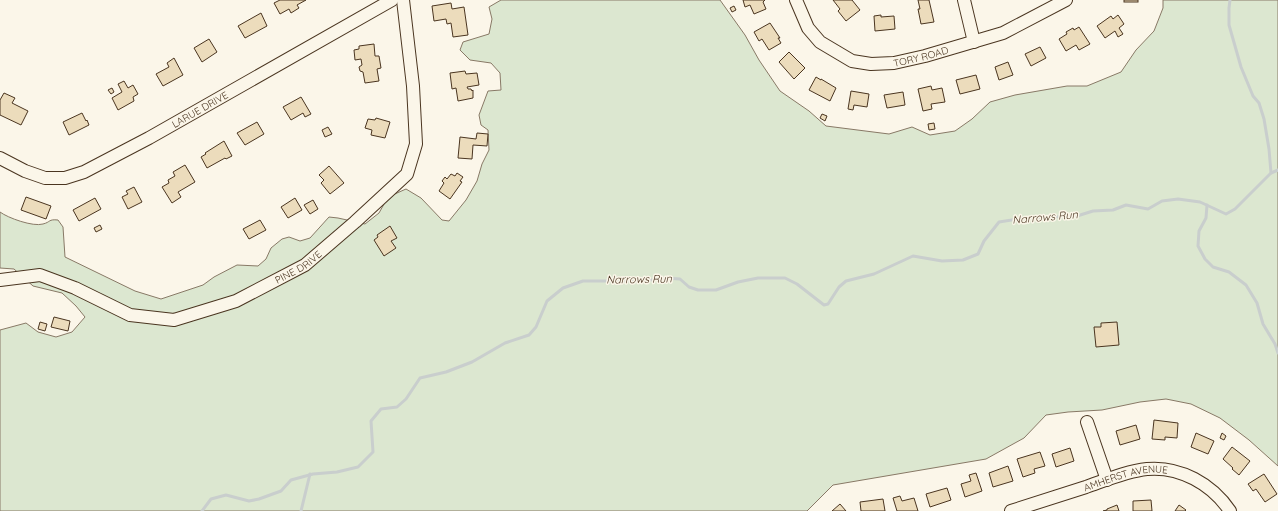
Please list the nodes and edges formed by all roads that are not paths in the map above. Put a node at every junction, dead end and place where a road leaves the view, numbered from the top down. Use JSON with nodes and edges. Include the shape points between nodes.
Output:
{"nodes":[{"id":1,"x":392,"y":0,"type":"edge"},
{"id":2,"x":403,"y":0,"type":"edge"},
{"id":3,"x":796,"y":0,"type":"edge"},
{"id":4,"x":964,"y":0,"type":"edge"},
{"id":5,"x":1066,"y":0,"type":"edge"},
{"id":6,"x":974,"y":42,"type":"junction"},
{"id":7,"x":0,"y":158,"type":"edge"},
{"id":8,"x":0,"y":280,"type":"edge"},
{"id":9,"x":1087,"y":422,"type":"dead end"},
{"id":10,"x":1107,"y":480,"type":"junction"},
{"id":11,"x":1011,"y":511,"type":"edge"},
{"id":12,"x":1230,"y":511,"type":"edge"}],
"edges":[{"from":1,"to":7,"type":"street","name":"LARUE DRIVE","via":[[149,138],[84,172],[65,178],[45,178]]},
{"from":2,"to":8,"type":"street","name":"PINE DRIVE","via":[[413,86],[416,144],[407,174],[305,265],[236,301],[174,320],[130,315],[75,288],[40,275]]},
{"from":3,"to":6,"type":"street","name":"TORY ROAD","via":[[808,28],[820,42],[852,61],[871,64],[894,63]]},
{"from":4,"to":6,"type":"street"},
{"from":5,"to":6,"type":"street","name":"TORY ROAD","via":[[1003,33]]},
{"from":9,"to":10,"type":"street"},
{"from":10,"to":11,"type":"street","name":"AMHERST AVENUE"},
{"from":10,"to":12,"type":"street","name":"AMHERST AVENUE","via":[[1156,469],[1179,473],[1211,489]]}]}
